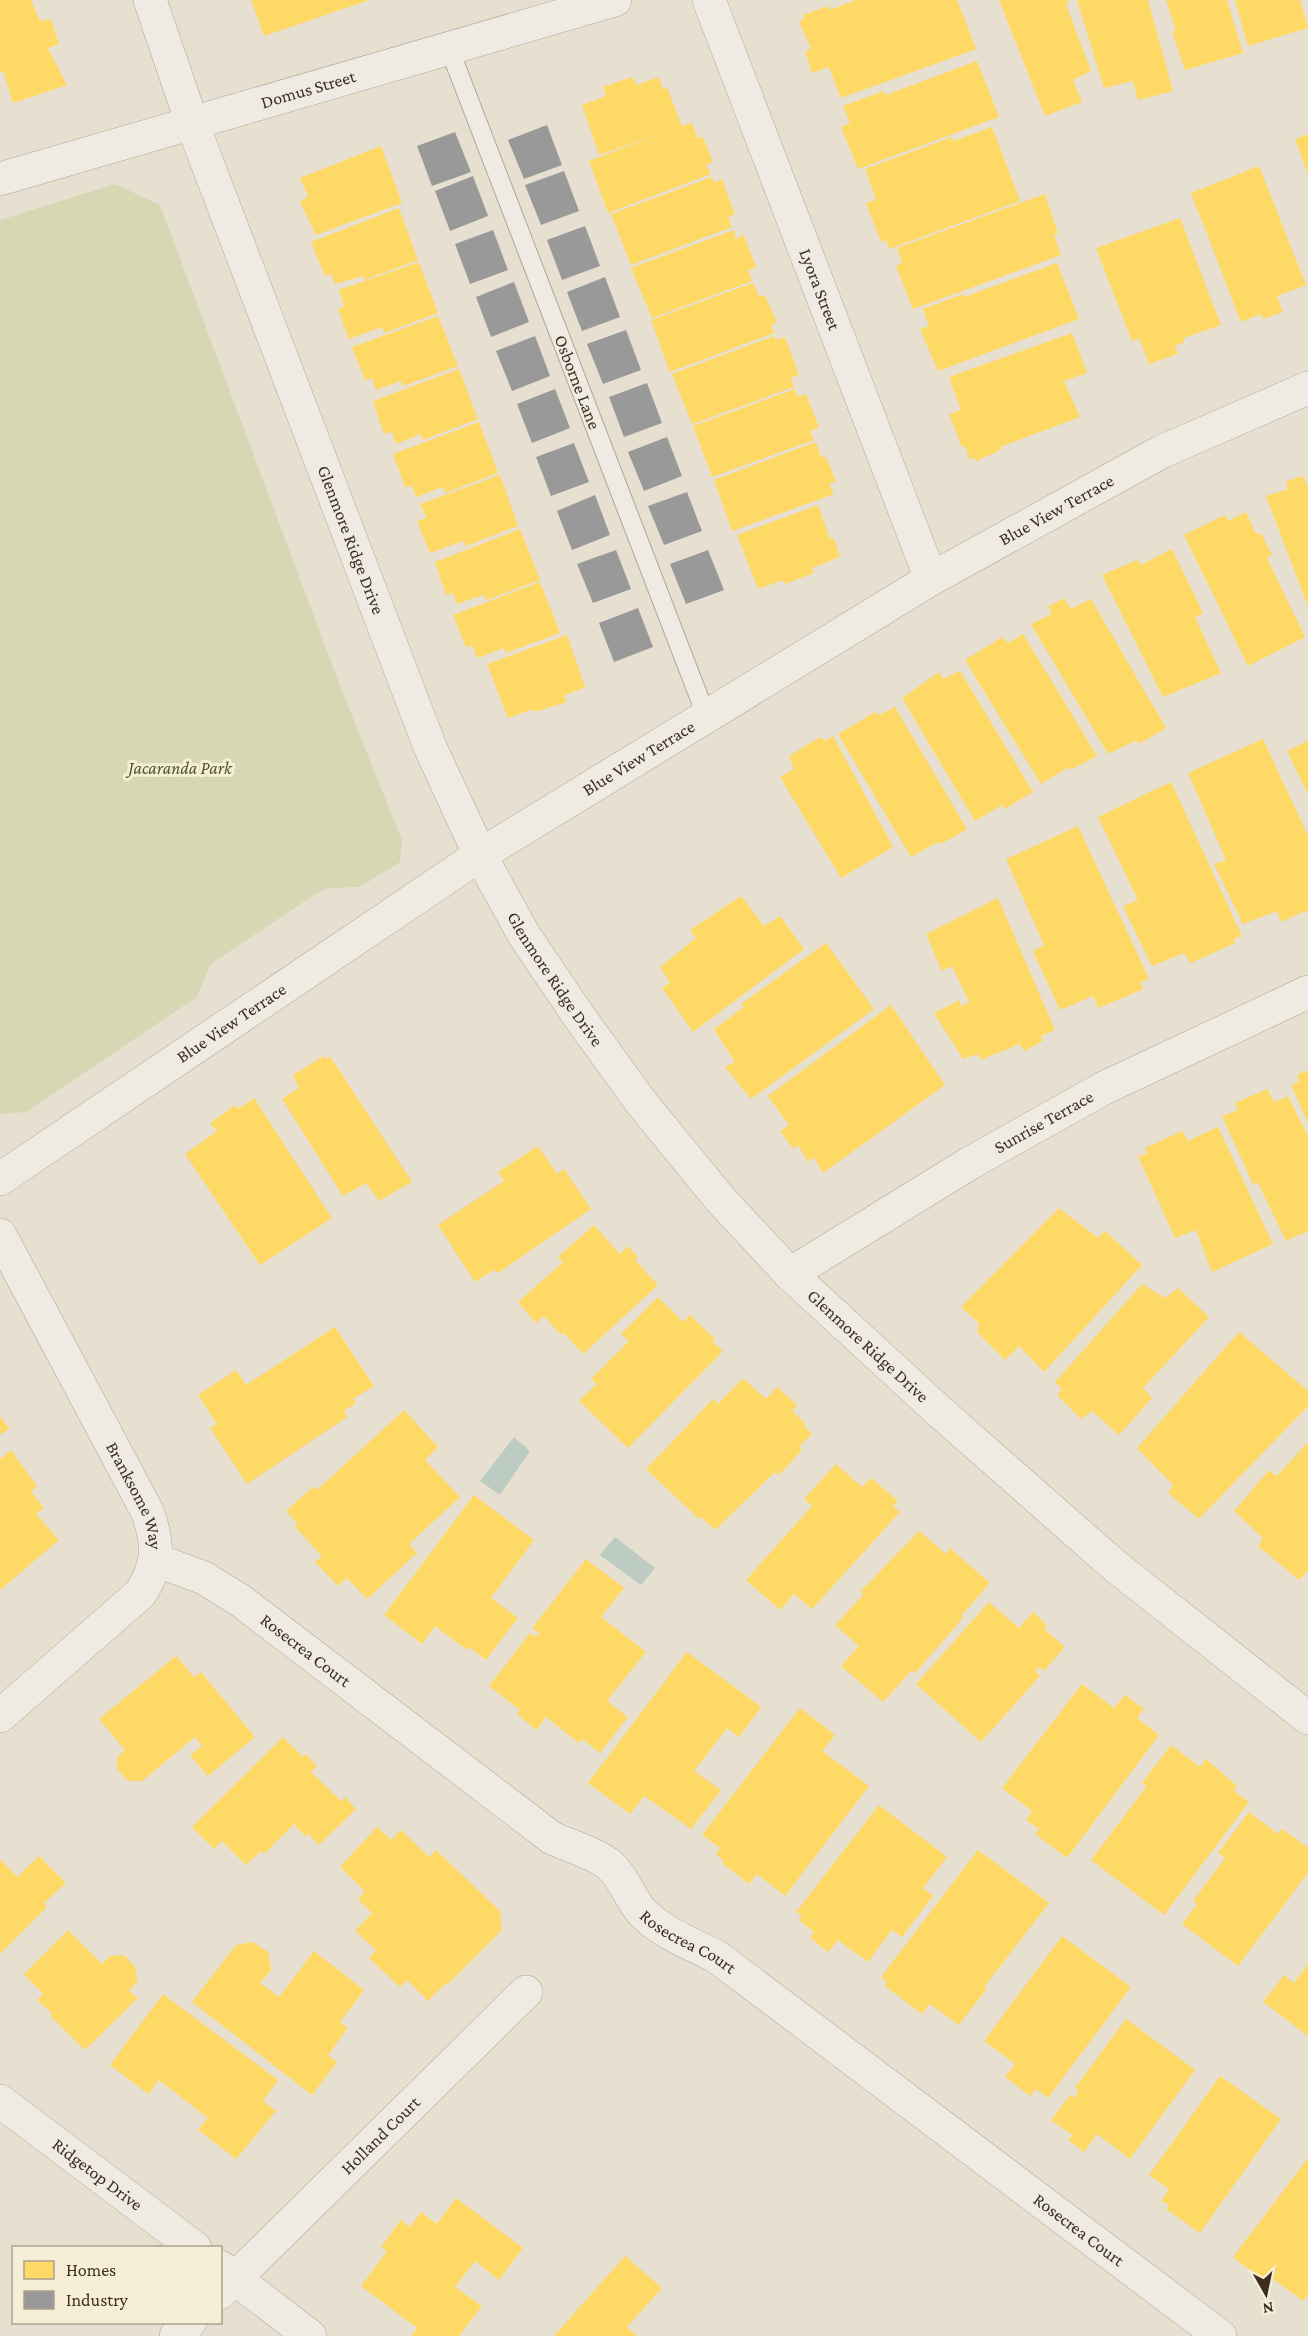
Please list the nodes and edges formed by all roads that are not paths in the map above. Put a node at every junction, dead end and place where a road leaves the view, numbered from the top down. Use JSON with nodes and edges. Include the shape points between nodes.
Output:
{"nodes":[{"id":1,"x":150,"y":0,"type":"edge"},
{"id":2,"x":615,"y":0,"type":"edge"},
{"id":3,"x":709,"y":0,"type":"edge"},
{"id":4,"x":449,"y":48,"type":"junction"},
{"id":5,"x":192,"y":123,"type":"junction"},
{"id":6,"x":0,"y":179,"type":"edge"},
{"id":7,"x":1308,"y":388,"type":"edge"},
{"id":8,"x":931,"y":579,"type":"junction"},
{"id":9,"x":707,"y":718,"type":"junction"},
{"id":10,"x":480,"y":855,"type":"junction"},
{"id":11,"x":1308,"y":992,"type":"edge"},
{"id":12,"x":0,"y":1179,"type":"edge"},
{"id":13,"x":0,"y":1235,"type":"edge"},
{"id":14,"x":790,"y":1274,"type":"junction"},
{"id":15,"x":156,"y":1560,"type":"junction"},
{"id":16,"x":1307,"y":1715,"type":"edge"},
{"id":17,"x":0,"y":1716,"type":"edge"},
{"id":18,"x":526,"y":1992,"type":"dead end"},
{"id":19,"x":0,"y":2100,"type":"edge"},
{"id":20,"x":194,"y":2246,"type":"edge"},
{"id":21,"x":226,"y":2280,"type":"edge"},
{"id":22,"x":188,"y":2324,"type":"edge"},
{"id":23,"x":176,"y":2336,"type":"edge"},
{"id":24,"x":310,"y":2336,"type":"edge"},
{"id":25,"x":1220,"y":2336,"type":"edge"}],
"edges":[{"from":1,"to":5,"type":"street","name":"Glenmore Ridge Drive"},
{"from":2,"to":4,"type":"street","name":"Domus Street"},
{"from":3,"to":8,"type":"street","name":"Lyora Street"},
{"from":4,"to":5,"type":"street","name":"Domus Street"},
{"from":4,"to":9,"type":"lane","name":"Osborne Lane"},
{"from":5,"to":6,"type":"street","name":"Domus Street"},
{"from":5,"to":10,"type":"street","name":"Glenmore Ridge Drive","via":[[430,747]]},
{"from":7,"to":8,"type":"street","name":"Blue View Terrace","via":[[1161,452]]},
{"from":8,"to":9,"type":"street","name":"Blue View Terrace"},
{"from":9,"to":10,"type":"street","name":"Blue View Terrace"},
{"from":10,"to":12,"type":"street","name":"Blue View Terrace"},
{"from":10,"to":14,"type":"street","name":"Glenmore Ridge Drive","via":[[524,935],[640,1101],[720,1199]]},
{"from":11,"to":14,"type":"street","name":"Sunrise Terrace","via":[[1104,1088],[970,1163]]},
{"from":13,"to":15,"type":"street","name":"Branksome Way","via":[[148,1513]]},
{"from":14,"to":16,"type":"street","name":"Glenmore Ridge Drive","via":[[1115,1566]]},
{"from":15,"to":17,"type":"street","name":"Branksome Way","via":[[141,1593]]},
{"from":15,"to":25,"type":"street","name":"Rosecrea Court","via":[[204,1578],[241,1601],[552,1838],[608,1864],[655,1923],[717,1957]]},
{"from":18,"to":21,"type":"street","name":"Holland Court"},
{"from":19,"to":20,"type":"street","name":"Ridgetop Drive"},
{"from":21,"to":24,"type":"street"},
{"from":22,"to":23,"type":"street"}]}
